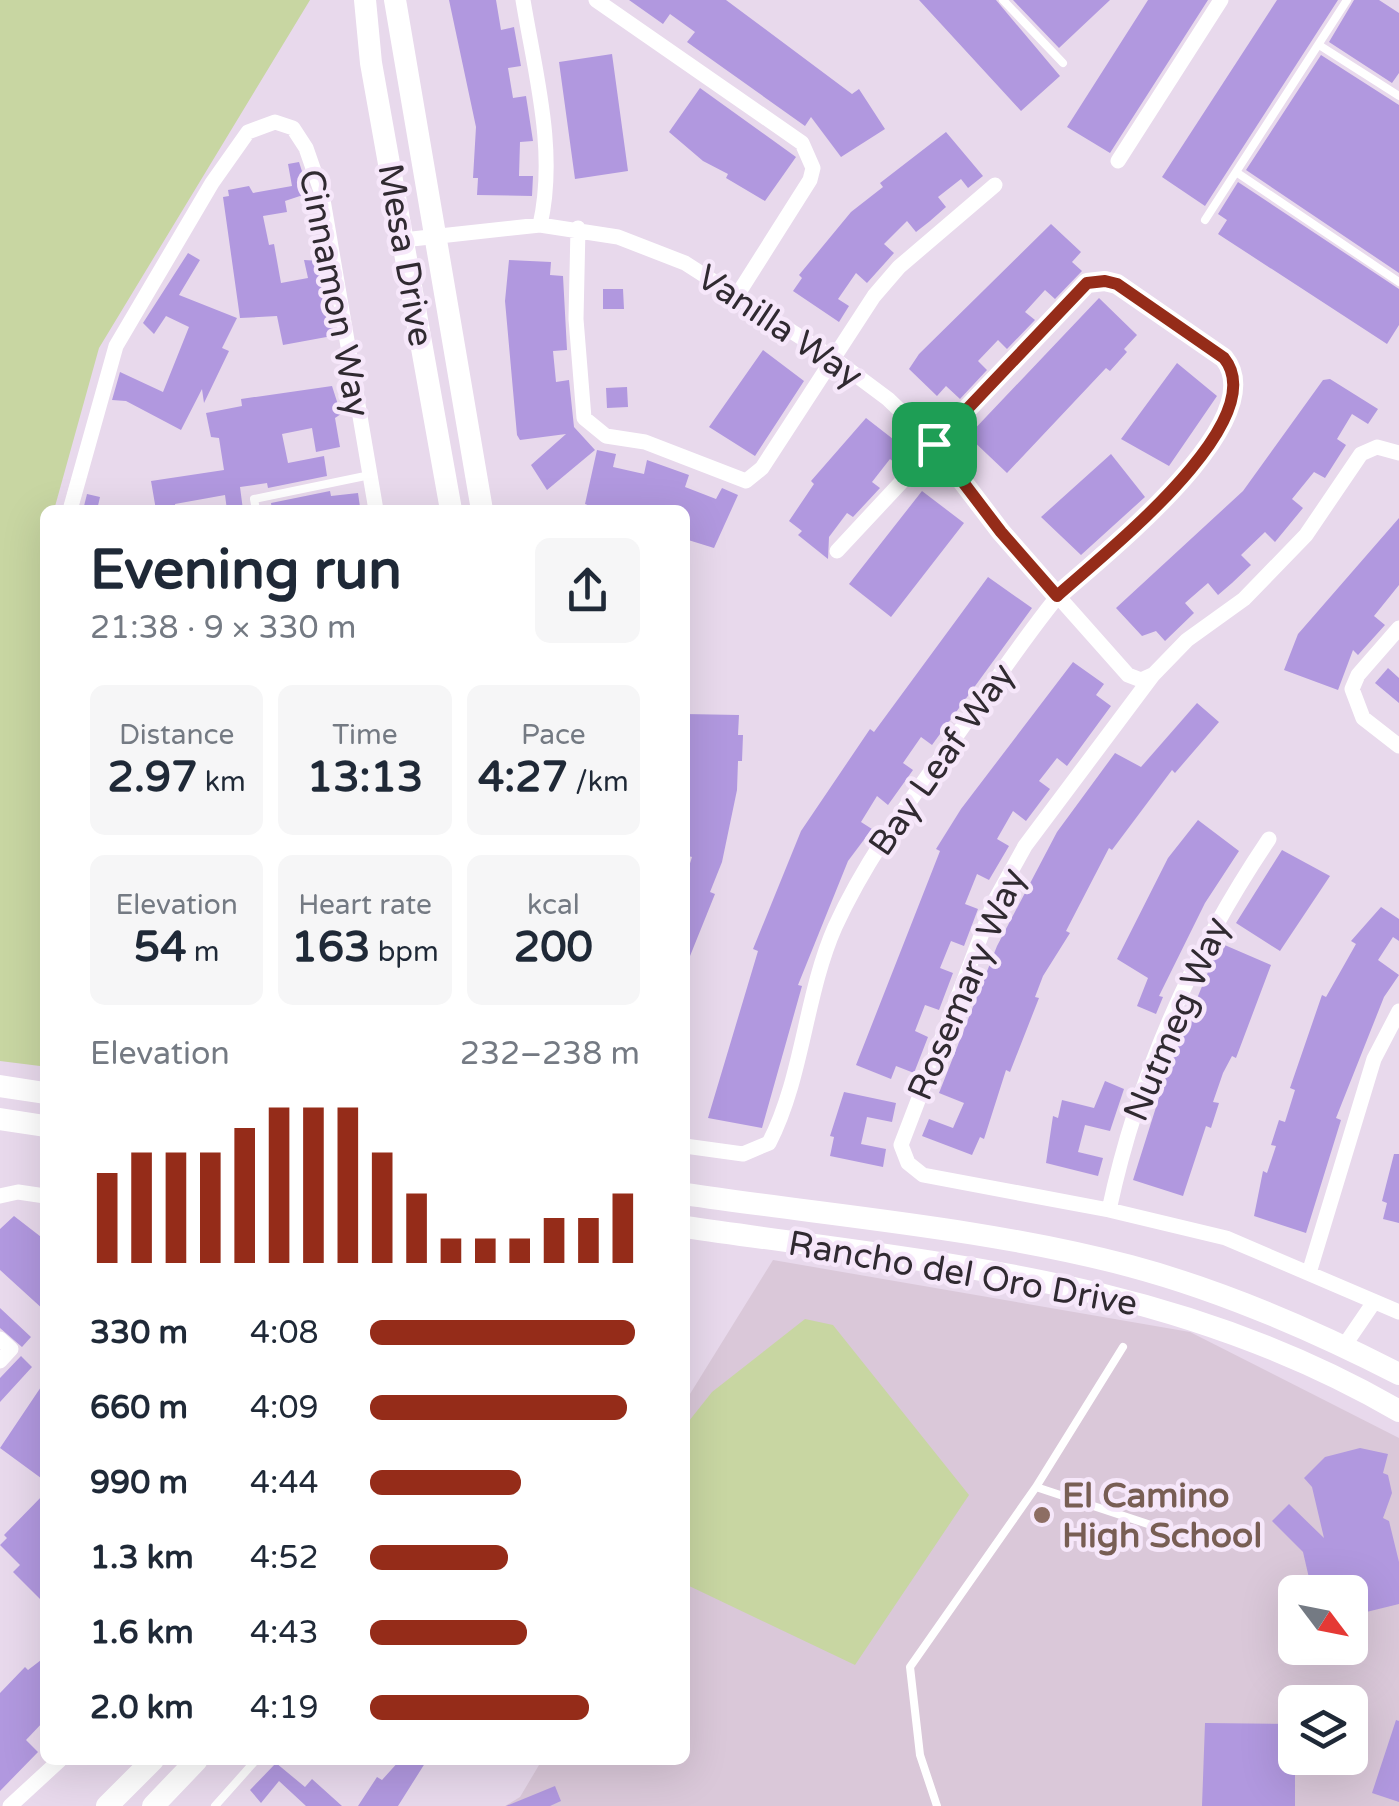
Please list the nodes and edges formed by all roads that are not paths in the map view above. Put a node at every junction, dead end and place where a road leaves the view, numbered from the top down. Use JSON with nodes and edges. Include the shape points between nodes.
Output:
{"nodes":[{"id":1,"x":365,"y":0,"type":"edge"},
{"id":2,"x":395,"y":0,"type":"edge"},
{"id":3,"x":523,"y":0,"type":"edge"},
{"id":4,"x":596,"y":0,"type":"edge"},
{"id":5,"x":1003,"y":0,"type":"edge"},
{"id":6,"x":1221,"y":0,"type":"edge"},
{"id":7,"x":1347,"y":0,"type":"edge"},
{"id":8,"x":1319,"y":44,"type":"junction"},
{"id":9,"x":1063,"y":62,"type":"dead end"},
{"id":10,"x":1399,"y":96,"type":"edge"},
{"id":11,"x":1118,"y":161,"type":"dead end"},
{"id":12,"x":1236,"y":172,"type":"junction"},
{"id":13,"x":995,"y":185,"type":"dead end"},
{"id":14,"x":1205,"y":220,"type":"dead end"},
{"id":15,"x":540,"y":224,"type":"junction"},
{"id":16,"x":578,"y":228,"type":"junction"},
{"id":17,"x":432,"y":235,"type":"junction"},
{"id":18,"x":403,"y":240,"type":"junction"},
{"id":19,"x":1399,"y":282,"type":"edge"},
{"id":20,"x":736,"y":297,"type":"junction"},
{"id":21,"x":834,"y":358,"type":"junction"},
{"id":22,"x":934,"y":444,"type":"junction"},
{"id":23,"x":1399,"y":453,"type":"edge"},
{"id":24,"x":370,"y":476,"type":"junction"},
{"id":25,"x":71,"y":505,"type":"edge"},
{"id":26,"x":255,"y":505,"type":"edge"},
{"id":27,"x":375,"y":505,"type":"edge"},
{"id":28,"x":450,"y":505,"type":"edge"},
{"id":29,"x":481,"y":505,"type":"edge"},
{"id":30,"x":837,"y":551,"type":"dead end"},
{"id":31,"x":1057,"y":596,"type":"junction"},
{"id":32,"x":1399,"y":628,"type":"edge"},
{"id":33,"x":1154,"y":675,"type":"junction"},
{"id":34,"x":1399,"y":746,"type":"edge"},
{"id":35,"x":1268,"y":839,"type":"dead end"},
{"id":36,"x":1399,"y":1011,"type":"edge"},
{"id":37,"x":0,"y":1086,"type":"edge"},
{"id":38,"x":40,"y":1092,"type":"edge"},
{"id":39,"x":0,"y":1119,"type":"edge"},
{"id":40,"x":40,"y":1123,"type":"edge"},
{"id":41,"x":690,"y":1147,"type":"edge"},
{"id":42,"x":40,"y":1195,"type":"edge"},
{"id":43,"x":690,"y":1195,"type":"edge"},
{"id":44,"x":0,"y":1196,"type":"edge"},
{"id":45,"x":1110,"y":1210,"type":"junction"},
{"id":46,"x":690,"y":1228,"type":"edge"},
{"id":47,"x":1310,"y":1272,"type":"junction"},
{"id":48,"x":1374,"y":1302,"type":"junction"},
{"id":49,"x":1399,"y":1312,"type":"edge"},
{"id":50,"x":0,"y":1339,"type":"edge"},
{"id":51,"x":1344,"y":1346,"type":"junction"},
{"id":52,"x":1123,"y":1347,"type":"dead end"},
{"id":53,"x":0,"y":1361,"type":"edge"},
{"id":54,"x":1399,"y":1374,"type":"edge"},
{"id":55,"x":1399,"y":1411,"type":"edge"},
{"id":56,"x":1036,"y":1486,"type":"junction"},
{"id":57,"x":1175,"y":1534,"type":"dead end"},
{"id":58,"x":55,"y":1765,"type":"edge"},
{"id":59,"x":148,"y":1765,"type":"edge"},
{"id":60,"x":192,"y":1765,"type":"edge"},
{"id":61,"x":252,"y":1765,"type":"edge"},
{"id":62,"x":10,"y":1806,"type":"edge"},
{"id":63,"x":107,"y":1806,"type":"edge"},
{"id":64,"x":153,"y":1806,"type":"edge"},
{"id":65,"x":215,"y":1806,"type":"edge"},
{"id":66,"x":938,"y":1806,"type":"edge"}],
"edges":[{"from":1,"to":18,"type":"main road","name":"Mesa Drive"},
{"from":2,"to":17,"type":"main road","name":"Mesa Drive"},
{"from":3,"to":15,"type":"street","via":[[544,128],[546,201]]},
{"from":4,"to":20,"type":"street","via":[[802,144],[813,168],[810,180]]},
{"from":5,"to":9,"type":"lane"},
{"from":6,"to":11,"type":"street"},
{"from":7,"to":8,"type":"lane"},
{"from":8,"to":10,"type":"lane"},
{"from":8,"to":12,"type":"lane"},
{"from":12,"to":14,"type":"lane"},
{"from":12,"to":19,"type":"lane"},
{"from":13,"to":21,"type":"street","via":[[899,267]]},
{"from":15,"to":16,"type":"street","name":"Vanilla Way"},
{"from":15,"to":17,"type":"street","name":"Vanilla Way"},
{"from":16,"to":20,"type":"street","name":"Vanilla Way","via":[[685,263]]},
{"from":16,"to":21,"type":"street","via":[[584,418],[606,436],[645,442],[746,481],[762,468]]},
{"from":17,"to":18,"type":"street","name":"Vanilla Way"},
{"from":17,"to":29,"type":"main road","name":"Mesa Drive"},
{"from":18,"to":28,"type":"main road","name":"Mesa Drive"},
{"from":20,"to":21,"type":"street","name":"Vanilla Way"},
{"from":21,"to":22,"type":"street","name":"Vanilla Way"},
{"from":22,"to":30,"type":"street"},
{"from":22,"to":31,"type":"street","name":"Vanilla Way"},
{"from":22,"to":31,"type":"street","name":"Bay Leaf Way","via":[[1087,283],[1117,284],[1234,370],[1236,390],[1213,438],[1173,492]]},
{"from":23,"to":33,"type":"street","name":"Rosemary Way","via":[[1377,446],[1360,454],[1306,535],[1244,599],[1187,640]]},
{"from":24,"to":25,"type":"street","name":"Cinnamon Way","via":[[322,194],[294,128],[274,122],[248,132],[212,183],[116,346]]},
{"from":24,"to":26,"type":"lane","via":[[254,499]]},
{"from":24,"to":27,"type":"street","name":"Cinnamon Way"},
{"from":31,"to":33,"type":"street","name":"Vanilla Way","via":[[1128,674],[1140,680]]},
{"from":31,"to":41,"type":"street","name":"Bay Leaf Way","via":[[871,855],[834,930],[769,1143],[743,1154]]},
{"from":32,"to":34,"type":"street","via":[[1352,689],[1362,718]]},
{"from":33,"to":45,"type":"street","name":"Rosemary Way","via":[[1025,846],[994,902],[901,1145],[908,1163],[924,1175]]},
{"from":35,"to":45,"type":"street","name":"Nutmeg Way","via":[[1191,967],[1127,1129]]},
{"from":36,"to":47,"type":"street","via":[[1374,1059]]},
{"from":37,"to":38,"type":"main road"},
{"from":39,"to":40,"type":"main road"},
{"from":42,"to":44,"type":"street"},
{"from":43,"to":51,"type":"main road","name":"Rancho del Oro Drive","via":[[1063,1250],[1258,1308]]},
{"from":45,"to":47,"type":"street","name":"Rosemary Way","via":[[1226,1238]]},
{"from":46,"to":55,"type":"main road","name":"Rancho del Oro Drive","via":[[1067,1283],[1134,1300],[1298,1357]]},
{"from":47,"to":48,"type":"street","name":"Rosemary Way"},
{"from":48,"to":49,"type":"street","name":"Rosemary Way"},
{"from":48,"to":51,"type":"street"},
{"from":50,"to":53,"type":"street","via":[[11,1349]]},
{"from":51,"to":54,"type":"main road","name":"Rancho del Oro Drive"},
{"from":52,"to":56,"type":"lane"},
{"from":56,"to":57,"type":"lane"},
{"from":56,"to":66,"type":"lane","via":[[910,1667],[920,1755]]},
{"from":58,"to":62,"type":"street"},
{"from":59,"to":63,"type":"main road"},
{"from":60,"to":64,"type":"main road"},
{"from":61,"to":65,"type":"lane"}]}
